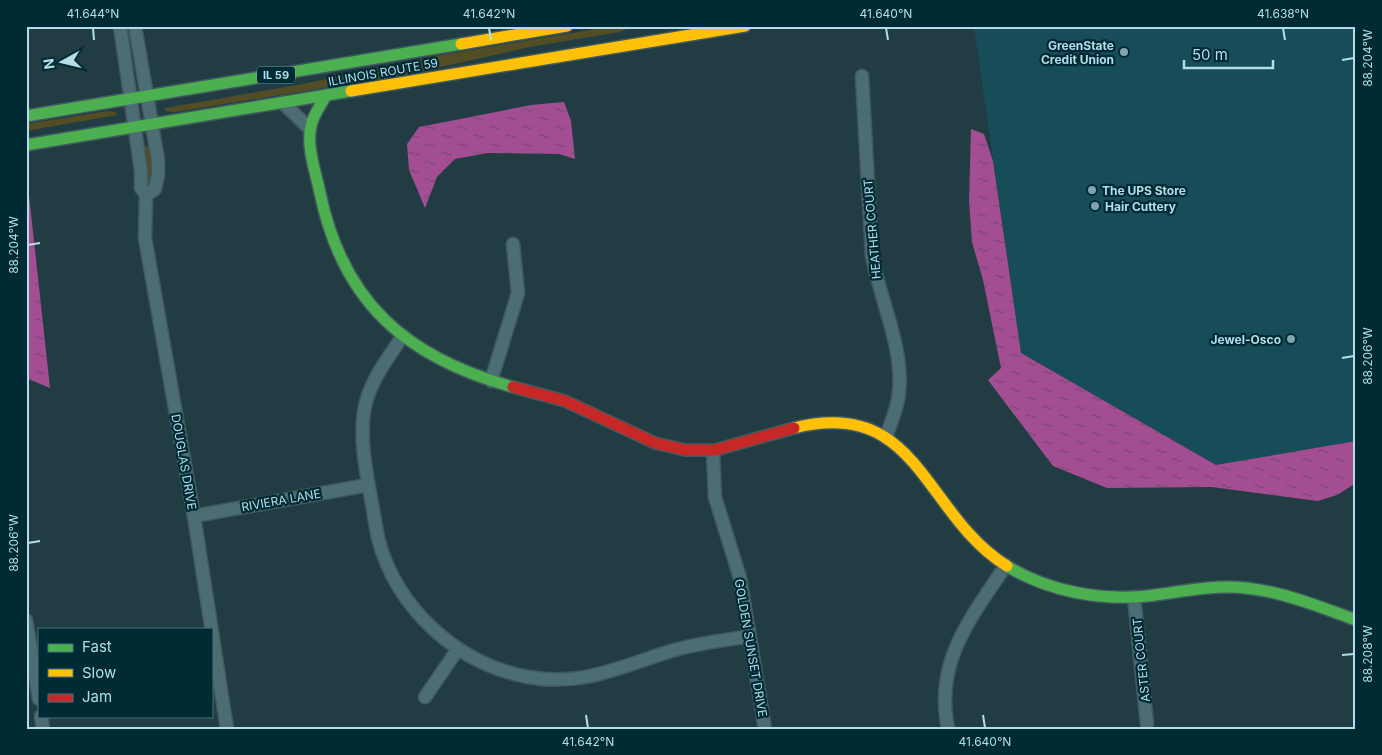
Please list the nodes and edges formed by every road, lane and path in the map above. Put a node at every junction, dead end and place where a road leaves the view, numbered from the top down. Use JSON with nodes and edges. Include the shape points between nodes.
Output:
{"nodes":[{"id":1,"x":120,"y":26,"type":"edge"},
{"id":2,"x":135,"y":26,"type":"edge"},
{"id":3,"x":567,"y":26,"type":"edge"},
{"id":4,"x":654,"y":26,"type":"edge"},
{"id":5,"x":745,"y":26,"type":"edge"},
{"id":6,"x":651,"y":41,"type":"junction"},
{"id":7,"x":862,"y":76,"type":"dead end"},
{"id":8,"x":326,"y":95,"type":"junction"},
{"id":9,"x":146,"y":96,"type":"junction"},
{"id":10,"x":131,"y":98,"type":"junction"},
{"id":11,"x":283,"y":103,"type":"junction"},
{"id":12,"x":26,"y":116,"type":"edge"},
{"id":13,"x":152,"y":124,"type":"junction"},
{"id":14,"x":135,"y":127,"type":"junction"},
{"id":15,"x":309,"y":128,"type":"junction"},
{"id":16,"x":26,"y":145,"type":"edge"},
{"id":17,"x":146,"y":195,"type":"junction"},
{"id":18,"x":513,"y":244,"type":"dead end"},
{"id":19,"x":402,"y":337,"type":"junction"},
{"id":20,"x":491,"y":381,"type":"junction"},
{"id":21,"x":886,"y":437,"type":"junction"},
{"id":22,"x":713,"y":451,"type":"junction"},
{"id":23,"x":368,"y":485,"type":"junction"},
{"id":24,"x":194,"y":516,"type":"junction"},
{"id":25,"x":1006,"y":565,"type":"junction"},
{"id":26,"x":1134,"y":596,"type":"junction"},
{"id":27,"x":26,"y":620,"type":"edge"},
{"id":28,"x":1356,"y":620,"type":"edge"},
{"id":29,"x":211,"y":628,"type":"edge"},
{"id":30,"x":212,"y":632,"type":"edge"},
{"id":31,"x":749,"y":636,"type":"junction"},
{"id":32,"x":458,"y":649,"type":"junction"},
{"id":33,"x":38,"y":693,"type":"edge"},
{"id":34,"x":425,"y":697,"type":"dead end"},
{"id":35,"x":1147,"y":724,"type":"dead end"},
{"id":36,"x":227,"y":729,"type":"edge"},
{"id":37,"x":765,"y":729,"type":"edge"},
{"id":38,"x":948,"y":729,"type":"edge"}],
"edges":[{"from":1,"to":10,"type":"street","name":"DOUGLAS DRIVE"},
{"from":2,"to":9,"type":"street","name":"DOUGLAS DRIVE"},
{"from":3,"to":9,"type":"street","name":"ILLINOIS ROUTE 59","number":"IL 59"},
{"from":4,"to":6,"type":"street"},
{"from":5,"to":6,"type":"street","name":"ILLINOIS ROUTE 59","number":"IL 59"},
{"from":6,"to":8,"type":"street","name":"ILLINOIS ROUTE 59","number":"IL 59"},
{"from":7,"to":21,"type":"street","name":"HEATHER COURT","via":[[872,256],[896,348],[898,369],[899,392]]},
{"from":8,"to":11,"type":"street","name":"ILLINOIS ROUTE 59","number":"IL 59"},
{"from":8,"to":15,"type":"street"},
{"from":9,"to":10,"type":"street","name":"ILLINOIS ROUTE 59","number":"IL 59"},
{"from":9,"to":13,"type":"street","name":"DOUGLAS DRIVE"},
{"from":10,"to":12,"type":"street","name":"ILLINOIS ROUTE 59","number":"IL 59"},
{"from":10,"to":14,"type":"street","name":"DOUGLAS DRIVE"},
{"from":11,"to":13,"type":"street","name":"ILLINOIS ROUTE 59","number":"IL 59"},
{"from":11,"to":15,"type":"street"},
{"from":13,"to":14,"type":"street","name":"ILLINOIS ROUTE 59","number":"IL 59"},
{"from":13,"to":17,"type":"street","name":"DOUGLAS DRIVE","via":[[158,175],[155,189]]},
{"from":14,"to":16,"type":"street","name":"ILLINOIS ROUTE 59","number":"IL 59"},
{"from":14,"to":17,"type":"street","name":"DOUGLAS DRIVE","via":[[141,188]]},
{"from":15,"to":19,"type":"street","via":[[324,215],[338,256],[369,304]]},
{"from":17,"to":24,"type":"street","name":"DOUGLAS DRIVE","via":[[145,238]]},
{"from":18,"to":20,"type":"street","via":[[518,294]]},
{"from":19,"to":20,"type":"street","via":[[447,364]]},
{"from":19,"to":23,"type":"street","via":[[374,379],[364,410],[362,440]]},
{"from":20,"to":22,"type":"street","via":[[574,404],[650,443]]},
{"from":21,"to":22,"type":"street","via":[[855,424],[824,424],[795,428]]},
{"from":21,"to":25,"type":"street","via":[[908,454],[979,546]]},
{"from":22,"to":31,"type":"street","name":"GOLDEN SUNSET DRIVE","via":[[715,497],[740,578]]},
{"from":23,"to":24,"type":"street","name":"RIVIERA LANE"},
{"from":23,"to":32,"type":"street","via":[[378,539],[393,577],[408,603],[431,628]]},
{"from":24,"to":29,"type":"street","name":"DOUGLAS DRIVE"},
{"from":25,"to":26,"type":"street","via":[[1058,589],[1096,596]]},
{"from":25,"to":38,"type":"street","via":[[961,633],[950,660],[945,685]]},
{"from":26,"to":28,"type":"street","via":[[1231,587],[1297,600]]},
{"from":26,"to":35,"type":"street","name":"ASTER COURT"},
{"from":27,"to":33,"type":"street"},
{"from":30,"to":36,"type":"street","name":"DOUGLAS DRIVE"},
{"from":31,"to":32,"type":"street","via":[[672,650],[592,677],[564,679],[528,677],[493,667]]},
{"from":31,"to":37,"type":"street","name":"GOLDEN SUNSET DRIVE"},
{"from":32,"to":34,"type":"street"}]}
